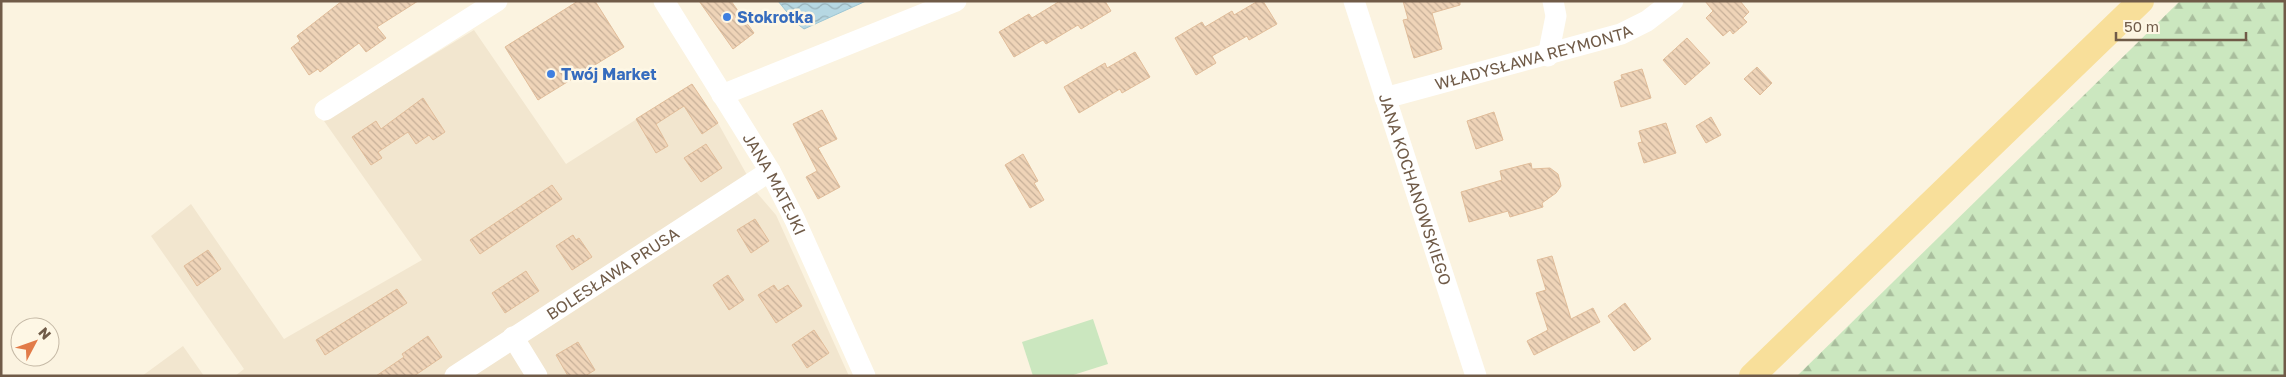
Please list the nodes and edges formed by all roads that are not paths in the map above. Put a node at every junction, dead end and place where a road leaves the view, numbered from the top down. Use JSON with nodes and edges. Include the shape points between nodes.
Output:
{"nodes":[{"id":1,"x":497,"y":1,"type":"edge"},
{"id":2,"x":664,"y":1,"type":"edge"},
{"id":3,"x":956,"y":1,"type":"edge"},
{"id":4,"x":1354,"y":1,"type":"edge"},
{"id":5,"x":1553,"y":1,"type":"edge"},
{"id":6,"x":1673,"y":1,"type":"edge"},
{"id":7,"x":2141,"y":1,"type":"edge"},
{"id":8,"x":1548,"y":56,"type":"junction"},
{"id":9,"x":722,"y":95,"type":"junction"},
{"id":10,"x":1385,"y":98,"type":"junction"},
{"id":11,"x":325,"y":110,"type":"dead end"},
{"id":12,"x":770,"y":171,"type":"junction"},
{"id":13,"x":513,"y":337,"type":"junction"},
{"id":14,"x":455,"y":376,"type":"edge"},
{"id":15,"x":537,"y":376,"type":"edge"},
{"id":16,"x":865,"y":376,"type":"edge"},
{"id":17,"x":1476,"y":376,"type":"edge"},
{"id":18,"x":1752,"y":376,"type":"edge"}],
"edges":[{"from":1,"to":11,"type":"street"},
{"from":2,"to":9,"type":"street","name":"JANA MATEJKI"},
{"from":3,"to":9,"type":"street"},
{"from":4,"to":10,"type":"street","name":"JANA KOCHANOWSKIEGO"},
{"from":5,"to":8,"type":"street","via":[[1556,16]]},
{"from":6,"to":8,"type":"street","name":"WŁADYSŁAWA REYMONTA","via":[[1634,29]]},
{"from":7,"to":18,"type":"main road"},
{"from":8,"to":10,"type":"street","name":"WŁADYSŁAWA REYMONTA"},
{"from":9,"to":12,"type":"street","name":"JANA MATEJKI"},
{"from":10,"to":17,"type":"street","name":"JANA KOCHANOWSKIEGO"},
{"from":12,"to":13,"type":"street","name":"BOLESŁAWA PRUSA"},
{"from":12,"to":16,"type":"street","name":"JANA MATEJKI"},
{"from":13,"to":14,"type":"street","name":"BOLESŁAWA PRUSA"},
{"from":13,"to":15,"type":"street"}]}
